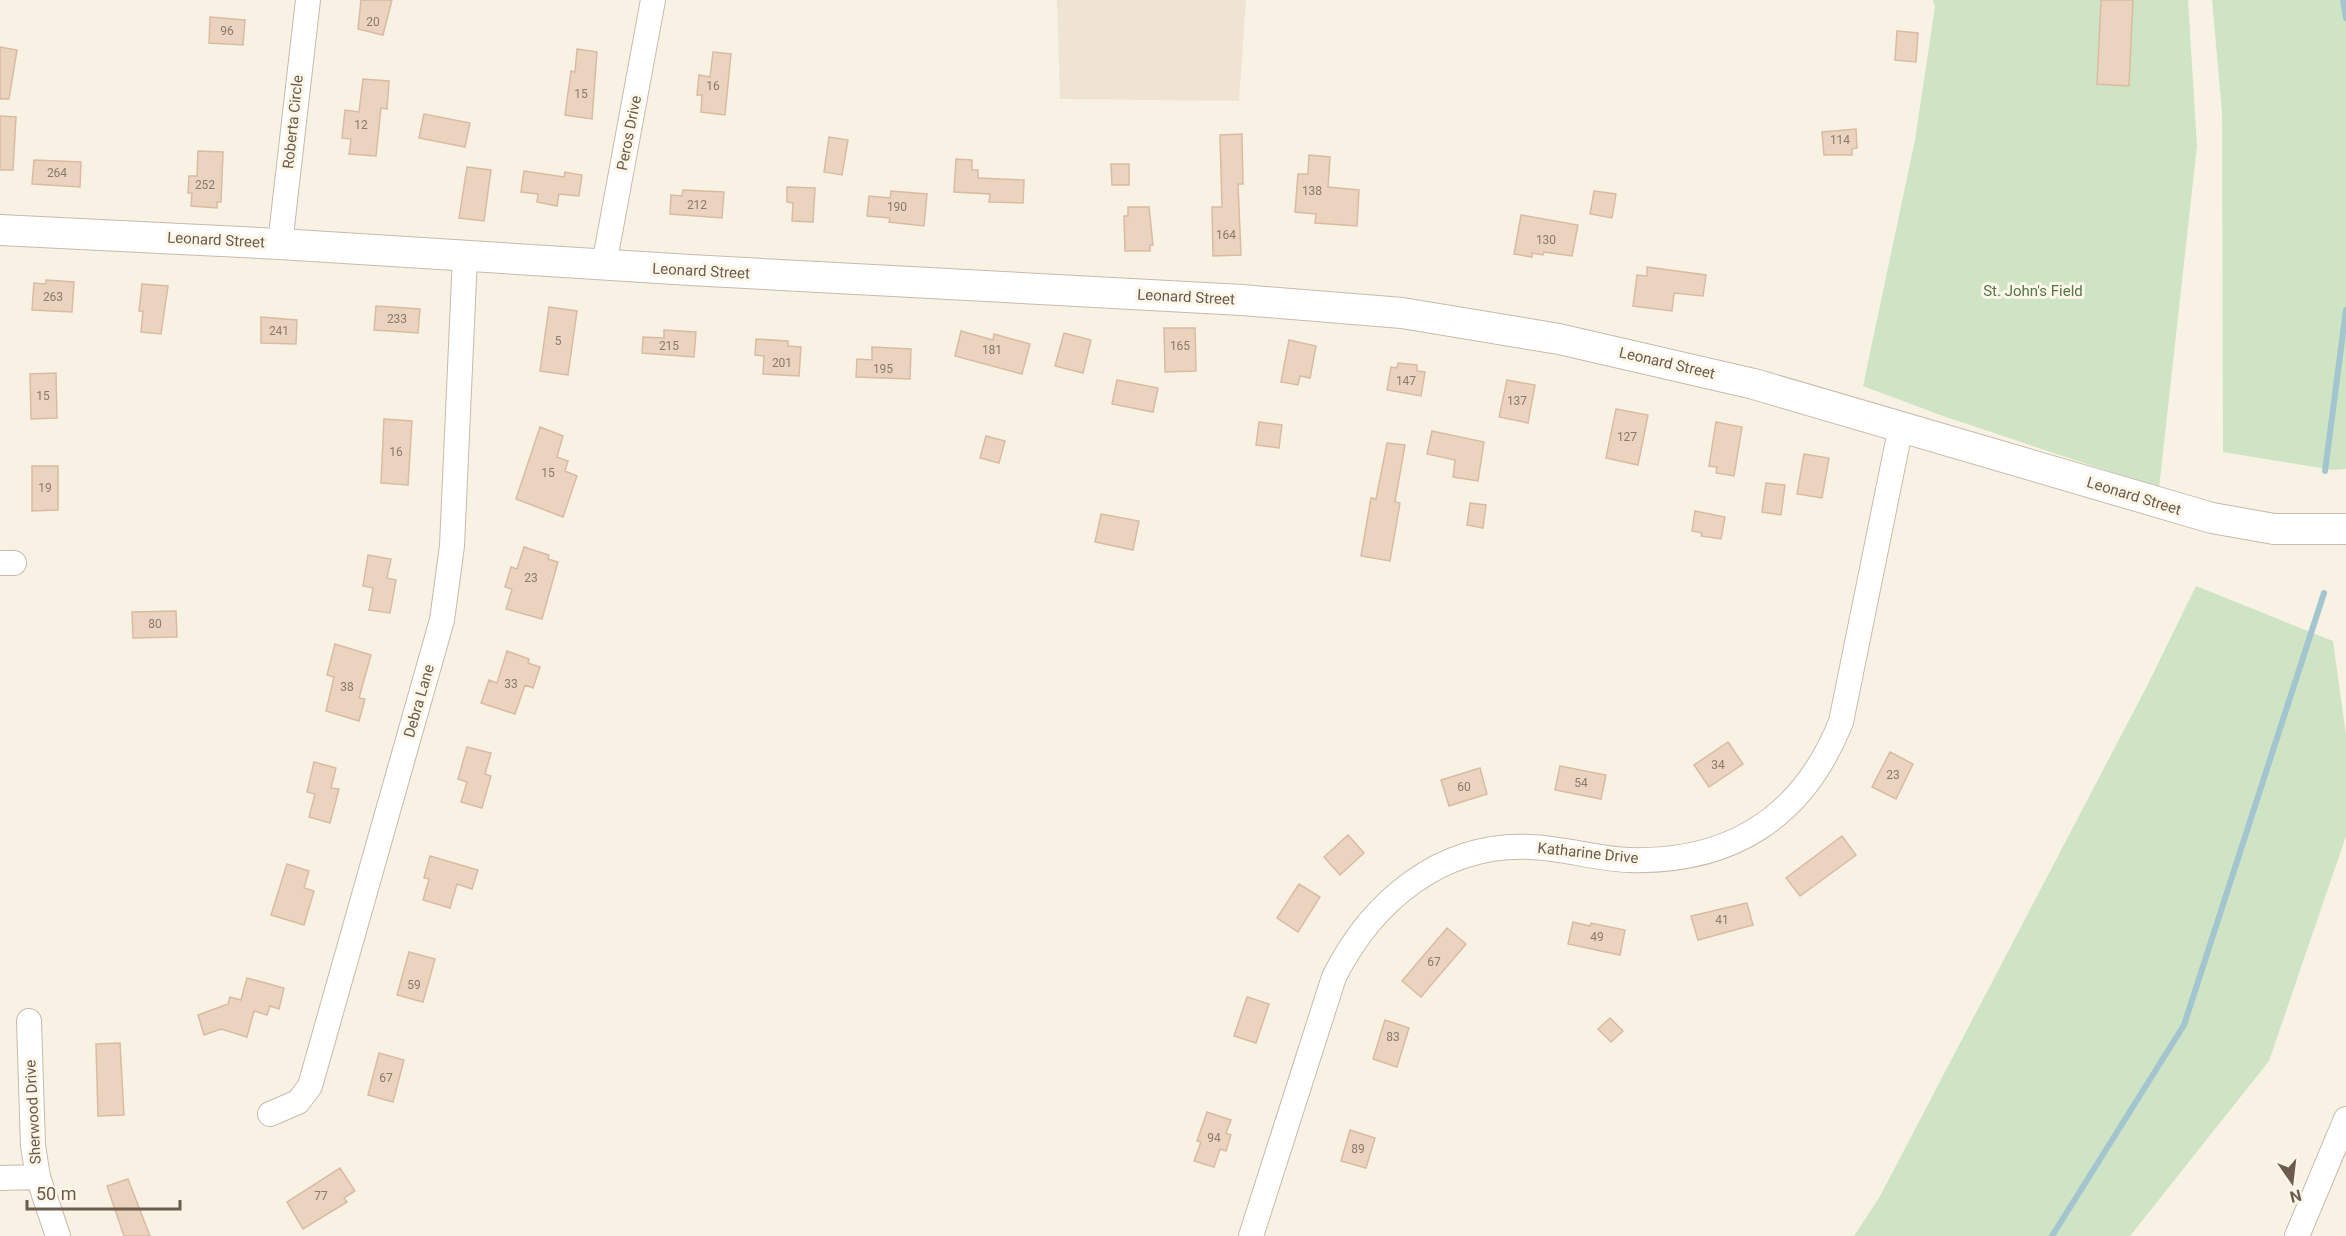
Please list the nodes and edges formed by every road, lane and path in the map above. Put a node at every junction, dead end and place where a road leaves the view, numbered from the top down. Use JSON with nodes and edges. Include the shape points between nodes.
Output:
{"nodes":[{"id":1,"x":308,"y":0,"type":"edge"},
{"id":2,"x":654,"y":0,"type":"edge"},
{"id":3,"x":0,"y":230,"type":"edge"},
{"id":4,"x":280,"y":244,"type":"junction"},
{"id":5,"x":465,"y":256,"type":"junction"},
{"id":6,"x":604,"y":265,"type":"junction"},
{"id":7,"x":1901,"y":426,"type":"junction"},
{"id":8,"x":2346,"y":529,"type":"edge"},
{"id":9,"x":29,"y":1021,"type":"dead end"},
{"id":10,"x":270,"y":1114,"type":"dead end"},
{"id":11,"x":2346,"y":1119,"type":"edge"},
{"id":12,"x":38,"y":1177,"type":"junction"},
{"id":13,"x":0,"y":1178,"type":"edge"},
{"id":14,"x":58,"y":1236,"type":"edge"},
{"id":15,"x":1251,"y":1236,"type":"edge"},
{"id":16,"x":2297,"y":1236,"type":"edge"}],
"edges":[{"from":1,"to":4,"type":"street","name":"Roberta Circle"},
{"from":2,"to":6,"type":"street","name":"Peros Drive"},
{"from":3,"to":4,"type":"street","name":"Leonard Street"},
{"from":4,"to":5,"type":"street","name":"Leonard Street"},
{"from":5,"to":6,"type":"street","name":"Leonard Street"},
{"from":5,"to":10,"type":"street","name":"Debra Lane","via":[[452,546],[442,620],[310,1086],[298,1102]]},
{"from":6,"to":7,"type":"street","name":"Leonard Street","via":[[1242,300],[1402,313],[1509,330],[1658,361]]},
{"from":7,"to":8,"type":"street","name":"Leonard Street","via":[[2212,518],[2274,529]]},
{"from":7,"to":15,"type":"street","name":"Katharine Drive","via":[[1841,722],[1815,776],[1796,799],[1765,825],[1720,848],[1691,856],[1629,860],[1529,847],[1496,849],[1434,868],[1408,884],[1365,925],[1334,977]]},
{"from":9,"to":12,"type":"street","name":"Sherwood Drive","via":[[32,1136]]},
{"from":11,"to":16,"type":"street"},
{"from":12,"to":13,"type":"street"},
{"from":12,"to":14,"type":"street","name":"Sherwood Drive"}]}
